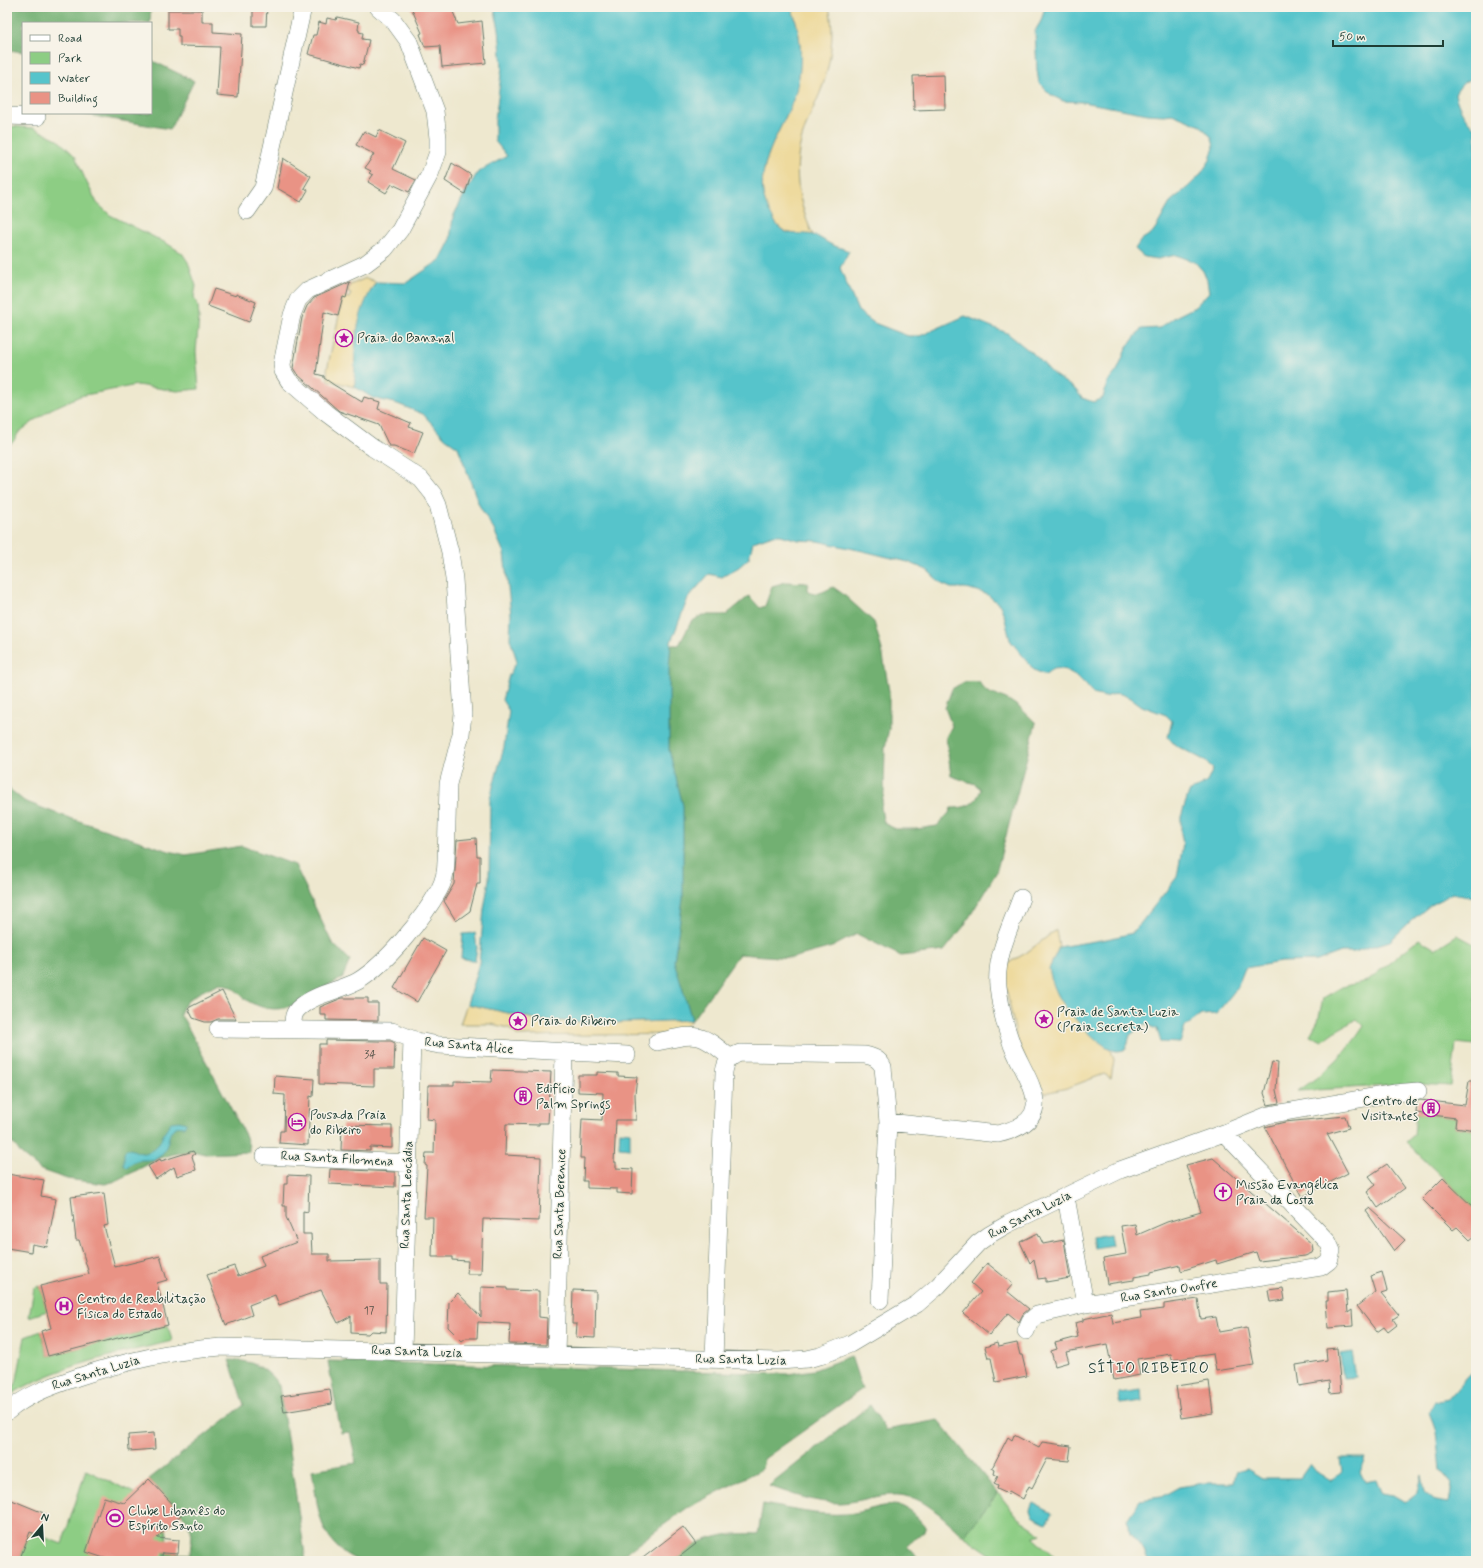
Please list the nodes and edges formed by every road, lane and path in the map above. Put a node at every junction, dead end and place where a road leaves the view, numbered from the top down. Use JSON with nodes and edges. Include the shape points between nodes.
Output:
{"nodes":[{"id":1,"x":303,"y":7,"type":"edge"},
{"id":2,"x":378,"y":7,"type":"edge"},
{"id":3,"x":7,"y":116,"type":"edge"},
{"id":4,"x":37,"y":118,"type":"dead end"},
{"id":5,"x":247,"y":211,"type":"dead end"},
{"id":6,"x":1020,"y":898,"type":"dead end"},
{"id":7,"x":218,"y":1029,"type":"dead end"},
{"id":8,"x":293,"y":1030,"type":"junction"},
{"id":9,"x":412,"y":1039,"type":"junction"},
{"id":10,"x":656,"y":1042,"type":"dead end"},
{"id":11,"x":564,"y":1052,"type":"junction"},
{"id":12,"x":627,"y":1055,"type":"dead end"},
{"id":13,"x":730,"y":1058,"type":"junction"},
{"id":14,"x":1418,"y":1091,"type":"dead end"},
{"id":15,"x":888,"y":1122,"type":"junction"},
{"id":16,"x":1224,"y":1133,"type":"junction"},
{"id":17,"x":265,"y":1156,"type":"dead end"},
{"id":18,"x":408,"y":1162,"type":"junction"},
{"id":19,"x":1066,"y":1197,"type":"junction"},
{"id":20,"x":880,"y":1300,"type":"dead end"},
{"id":21,"x":1085,"y":1304,"type":"junction"},
{"id":22,"x":1026,"y":1331,"type":"dead end"},
{"id":23,"x":402,"y":1351,"type":"junction"},
{"id":24,"x":556,"y":1355,"type":"junction"},
{"id":25,"x":714,"y":1360,"type":"junction"},
{"id":26,"x":7,"y":1412,"type":"edge"}],
"edges":[{"from":1,"to":5,"type":"street","via":[[263,188]]},
{"from":2,"to":8,"type":"street","via":[[393,20],[409,42],[435,111],[438,152],[430,174],[400,230],[385,249],[365,264],[308,290],[298,300],[292,315],[282,364],[289,380],[326,413],[373,448],[415,474],[433,494],[444,528],[454,579],[462,724],[448,784],[446,871],[439,890],[403,939],[376,967],[351,984],[322,994],[298,1008],[294,1016]]},
{"from":3,"to":4,"type":"street"},
{"from":6,"to":15,"type":"street","via":[[1001,954],[998,986],[1005,1024],[1035,1095],[1035,1106],[1031,1116],[1024,1125],[998,1134]]},
{"from":7,"to":8,"type":"street","name":"Rua Santa Alice"},
{"from":8,"to":9,"type":"street","name":"Rua Santa Alice","via":[[392,1031]]},
{"from":9,"to":11,"type":"street","name":"Rua Santa Alice","via":[[426,1044],[456,1047]]},
{"from":9,"to":18,"type":"street","name":"Rua Santa Leocádia"},
{"from":10,"to":13,"type":"street","via":[[692,1035],[704,1038]]},
{"from":11,"to":12,"type":"street","name":"Rua Santa Alice"},
{"from":11,"to":24,"type":"street","name":"Rua Santa Berenice"},
{"from":13,"to":15,"type":"street","via":[[740,1053],[874,1057],[883,1067]]},
{"from":13,"to":25,"type":"street","via":[[724,1072]]},
{"from":14,"to":16,"type":"street","name":"Rua Santa Luzia","via":[[1394,1092],[1268,1115]]},
{"from":15,"to":20,"type":"street"},
{"from":16,"to":19,"type":"street","name":"Rua Santa Luzia","via":[[1127,1168]]},
{"from":16,"to":21,"type":"street","name":"Rua Santo Onofre","via":[[1328,1242],[1332,1256],[1329,1261],[1320,1266]]},
{"from":17,"to":18,"type":"street","name":"Rua Santa Filomena"},
{"from":18,"to":23,"type":"street","name":"Rua Santa Leocádia"},
{"from":19,"to":21,"type":"street"},
{"from":19,"to":25,"type":"street","name":"Rua Santa Luzia","via":[[989,1235],[917,1304],[850,1344],[820,1356],[793,1361]]},
{"from":21,"to":22,"type":"street","name":"Rua Santo Onofre","via":[[1037,1315],[1030,1321]]},
{"from":23,"to":24,"type":"street","name":"Rua Santa Luzia"},
{"from":23,"to":26,"type":"street","name":"Rua Santa Luzia","via":[[246,1347],[172,1352],[123,1363],[47,1387],[18,1402]]},
{"from":24,"to":25,"type":"street","name":"Rua Santa Luzia"}]}
